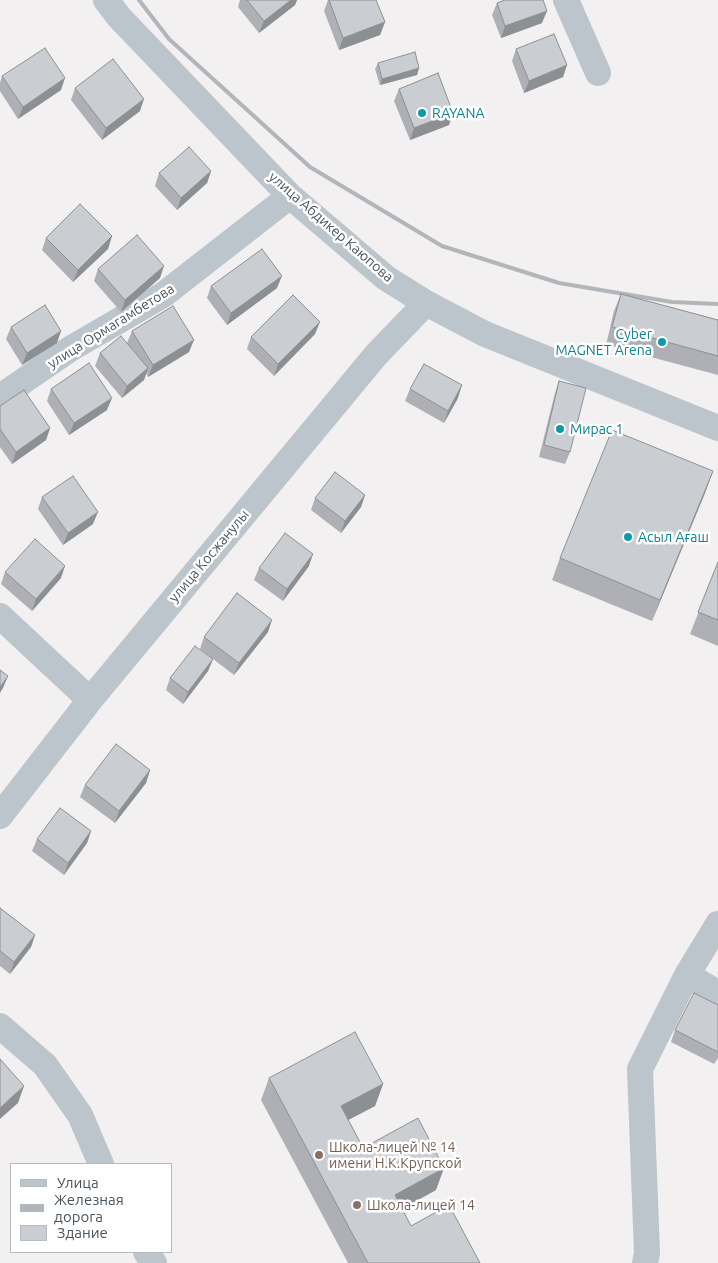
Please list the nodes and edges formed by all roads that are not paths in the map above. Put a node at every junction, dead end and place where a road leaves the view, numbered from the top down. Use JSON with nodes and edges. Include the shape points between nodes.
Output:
{"nodes":[{"id":1,"x":106,"y":0,"type":"edge"},
{"id":2,"x":566,"y":0,"type":"edge"},
{"id":3,"x":598,"y":73,"type":"dead end"},
{"id":4,"x":290,"y":196,"type":"junction"},
{"id":5,"x":426,"y":303,"type":"junction"},
{"id":6,"x":0,"y":397,"type":"edge"},
{"id":7,"x":718,"y":428,"type":"edge"},
{"id":8,"x":0,"y":616,"type":"edge"},
{"id":9,"x":90,"y":700,"type":"junction"},
{"id":10,"x":0,"y":816,"type":"edge"},
{"id":11,"x":718,"y":924,"type":"edge"},
{"id":12,"x":687,"y":976,"type":"junction"},
{"id":13,"x":718,"y":993,"type":"edge"},
{"id":14,"x":0,"y":1026,"type":"edge"},
{"id":15,"x":101,"y":1163,"type":"edge"},
{"id":16,"x":645,"y":1263,"type":"edge"}],
"edges":[{"from":1,"to":4,"type":"street","name":"улица Абдикер Каюпова"},
{"from":2,"to":3,"type":"street"},
{"from":4,"to":5,"type":"street","name":"улица Абдикер Каюпова","via":[[386,278]]},
{"from":4,"to":6,"type":"street","name":"улица Ормагамбетова","via":[[163,295],[70,349]]},
{"from":5,"to":7,"type":"street","name":"улица Абдикер Каюпова","via":[[485,334]]},
{"from":5,"to":9,"type":"street","name":"улица Косжанулы","via":[[376,355]]},
{"from":8,"to":9,"type":"street"},
{"from":9,"to":10,"type":"street","name":"улица Косжанулы"},
{"from":11,"to":12,"type":"street"},
{"from":12,"to":13,"type":"street"},
{"from":12,"to":16,"type":"street","via":[[640,1068]]},
{"from":14,"to":15,"type":"street","via":[[45,1065],[80,1115]]}]}
